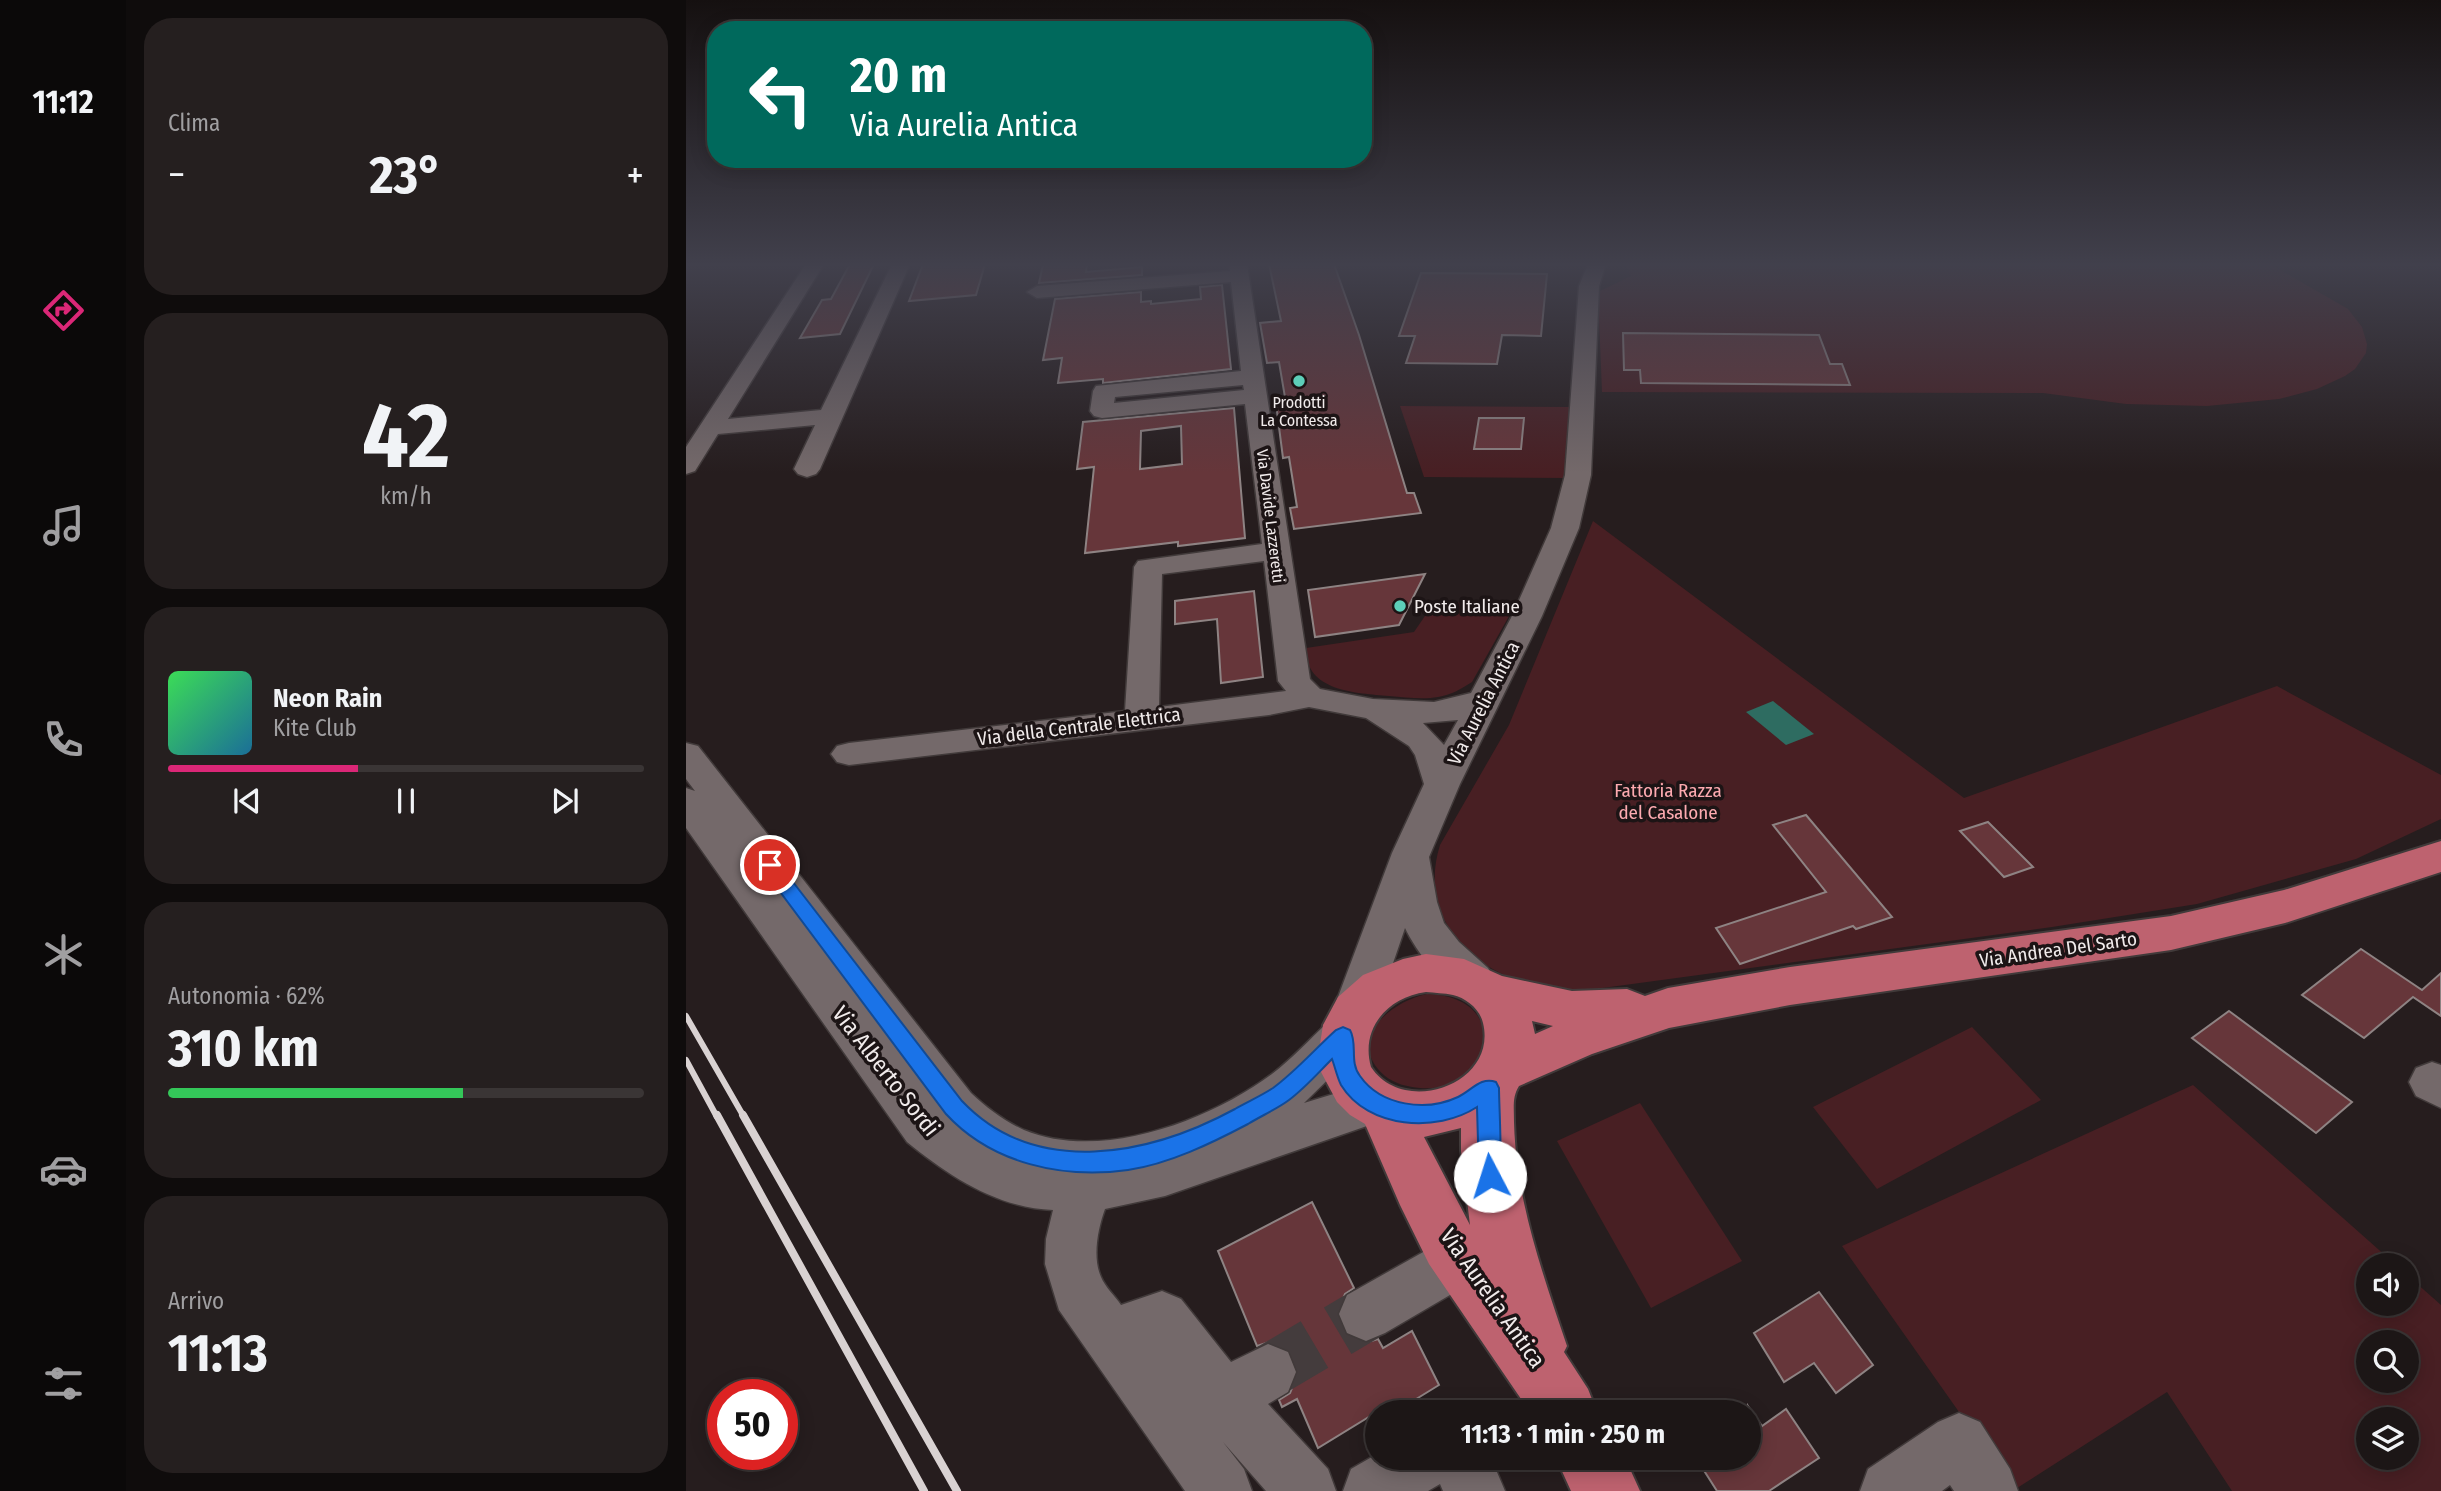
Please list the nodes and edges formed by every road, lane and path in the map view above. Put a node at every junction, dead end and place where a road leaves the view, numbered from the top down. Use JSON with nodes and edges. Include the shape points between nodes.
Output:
{"nodes":[{"id":1,"x":756,"y":334,"type":"edge"},
{"id":2,"x":771,"y":334,"type":"edge"},
{"id":3,"x":868,"y":334,"type":"edge"},
{"id":4,"x":1247,"y":334,"type":"edge"},
{"id":5,"x":1586,"y":334,"type":"edge"},
{"id":6,"x":1254,"y":386,"type":"junction"},
{"id":7,"x":830,"y":416,"type":"junction"},
{"id":8,"x":711,"y":428,"type":"junction"},
{"id":9,"x":686,"y":439,"type":"edge"},
{"id":10,"x":686,"y":466,"type":"edge"},
{"id":11,"x":807,"y":469,"type":"dead end"},
{"id":12,"x":1275,"y":551,"type":"junction"},
{"id":13,"x":1309,"y":697,"type":"junction"},
{"id":14,"x":1477,"y":715,"type":"junction"},
{"id":15,"x":1142,"y":718,"type":"junction"},
{"id":16,"x":1422,"y":722,"type":"junction"},
{"id":17,"x":686,"y":754,"type":"edge"},
{"id":18,"x":849,"y":754,"type":"dead end"},
{"id":19,"x":1442,"y":784,"type":"junction"},
{"id":20,"x":686,"y":801,"type":"edge"},
{"id":21,"x":1411,"y":853,"type":"junction"},
{"id":22,"x":2441,"y":856,"type":"edge"},
{"id":23,"x":1483,"y":987,"type":"junction"},
{"id":24,"x":1668,"y":1008,"type":"junction"},
{"id":25,"x":1348,"y":1024,"type":"junction"},
{"id":26,"x":1497,"y":1079,"type":"junction"},
{"id":27,"x":1379,"y":1105,"type":"junction"},
{"id":28,"x":1087,"y":1190,"type":"junction"},
{"id":29,"x":1460,"y":1260,"type":"junction"},
{"id":30,"x":1366,"y":1314,"type":"tunnel mouth"},
{"id":31,"x":1111,"y":1336,"type":"junction"},
{"id":32,"x":1556,"y":1394,"type":"edge"},
{"id":33,"x":1407,"y":1470,"type":"edge"},
{"id":34,"x":1465,"y":1470,"type":"edge"},
{"id":35,"x":1222,"y":1491,"type":"edge"},
{"id":36,"x":1306,"y":1491,"type":"edge"},
{"id":37,"x":1373,"y":1491,"type":"edge"},
{"id":38,"x":1475,"y":1491,"type":"edge"},
{"id":39,"x":1890,"y":1491,"type":"edge"},
{"id":40,"x":1988,"y":1491,"type":"edge"}],
"edges":[{"from":1,"to":9,"type":"street"},
{"from":2,"to":8,"type":"street"},
{"from":3,"to":7,"type":"street"},
{"from":4,"to":6,"type":"street","name":"Via Davide Lazzeretti"},
{"from":5,"to":14,"type":"street","name":"Via Aurelia Antica","via":[[1578,475],[1566,528]]},
{"from":6,"to":6,"type":"street","via":[[1104,391],[1102,411]]},
{"from":6,"to":12,"type":"street","name":"Via Davide Lazzeretti"},
{"from":7,"to":8,"type":"street"},
{"from":7,"to":11,"type":"street"},
{"from":8,"to":10,"type":"street"},
{"from":12,"to":13,"type":"street","name":"Via Davide Lazzeretti","via":[[1291,675]]},
{"from":12,"to":15,"type":"street","via":[[1148,567]]},
{"from":13,"to":15,"type":"street","name":"Via della Centrale Elettrica"},
{"from":13,"to":16,"type":"street"},
{"from":14,"to":16,"type":"street"},
{"from":14,"to":19,"type":"street","name":"Via Aurelia Antica"},
{"from":15,"to":18,"type":"street","name":"Via della Centrale Elettrica"},
{"from":16,"to":19,"type":"street"},
{"from":17,"to":25,"type":"street","name":"Via Alberto Sordi","via":[[954,1108],[970,1124],[1013,1150],[1099,1162],[1131,1159],[1178,1145],[1281,1094]]},
{"from":19,"to":21,"type":"street","name":"Via Aurelia Antica"},
{"from":20,"to":28,"type":"street","name":"Via Alberto Sordi","via":[[924,1127],[944,1145],[995,1173],[1037,1185]]},
{"from":21,"to":23,"type":"street","name":"Via Aurelia Antica","via":[[1415,904],[1431,941]]},
{"from":21,"to":25,"type":"street","name":"Via Aurelia Antica"},
{"from":22,"to":24,"type":"main road","name":"Via Andrea Del Sarto","via":[[2286,906],[2171,933],[1790,986]]},
{"from":23,"to":24,"type":"main road","name":"Via Andrea Del Sarto","via":[[1572,1011]]},
{"from":23,"to":25,"type":"main road","via":[[1438,973],[1402,978],[1370,996]]},
{"from":23,"to":26,"type":"main road","name":"Via Aurelia Antica","via":[[1507,1012],[1513,1033],[1510,1057]]},
{"from":24,"to":26,"type":"main road","name":"Via Andrea Del Sarto","via":[[1575,1039]]},
{"from":25,"to":27,"type":"main road","name":"Via Aurelia Antica","via":[[1341,1051],[1346,1073],[1354,1086]]},
{"from":26,"to":27,"type":"main road","via":[[1466,1104],[1439,1113],[1411,1114]]},
{"from":26,"to":32,"type":"main road","name":"Via Aurelia Antica","via":[[1488,1151],[1499,1226]]},
{"from":27,"to":28,"type":"street","name":"Via Alberto Sordi","via":[[1162,1175]]},
{"from":27,"to":29,"type":"main road","name":"Via Aurelia Antica"},
{"from":28,"to":31,"type":"street","via":[[1070,1235],[1071,1266],[1078,1291]]},
{"from":29,"to":30,"type":"street"},
{"from":29,"to":32,"type":"main road","name":"Via Aurelia Antica"},
{"from":31,"to":35,"type":"street"},
{"from":31,"to":36,"type":"street","via":[[1163,1318],[1245,1385]]},
{"from":33,"to":37,"type":"street"},
{"from":34,"to":38,"type":"street"},
{"from":39,"to":40,"type":"street","via":[[1959,1443]]}]}
